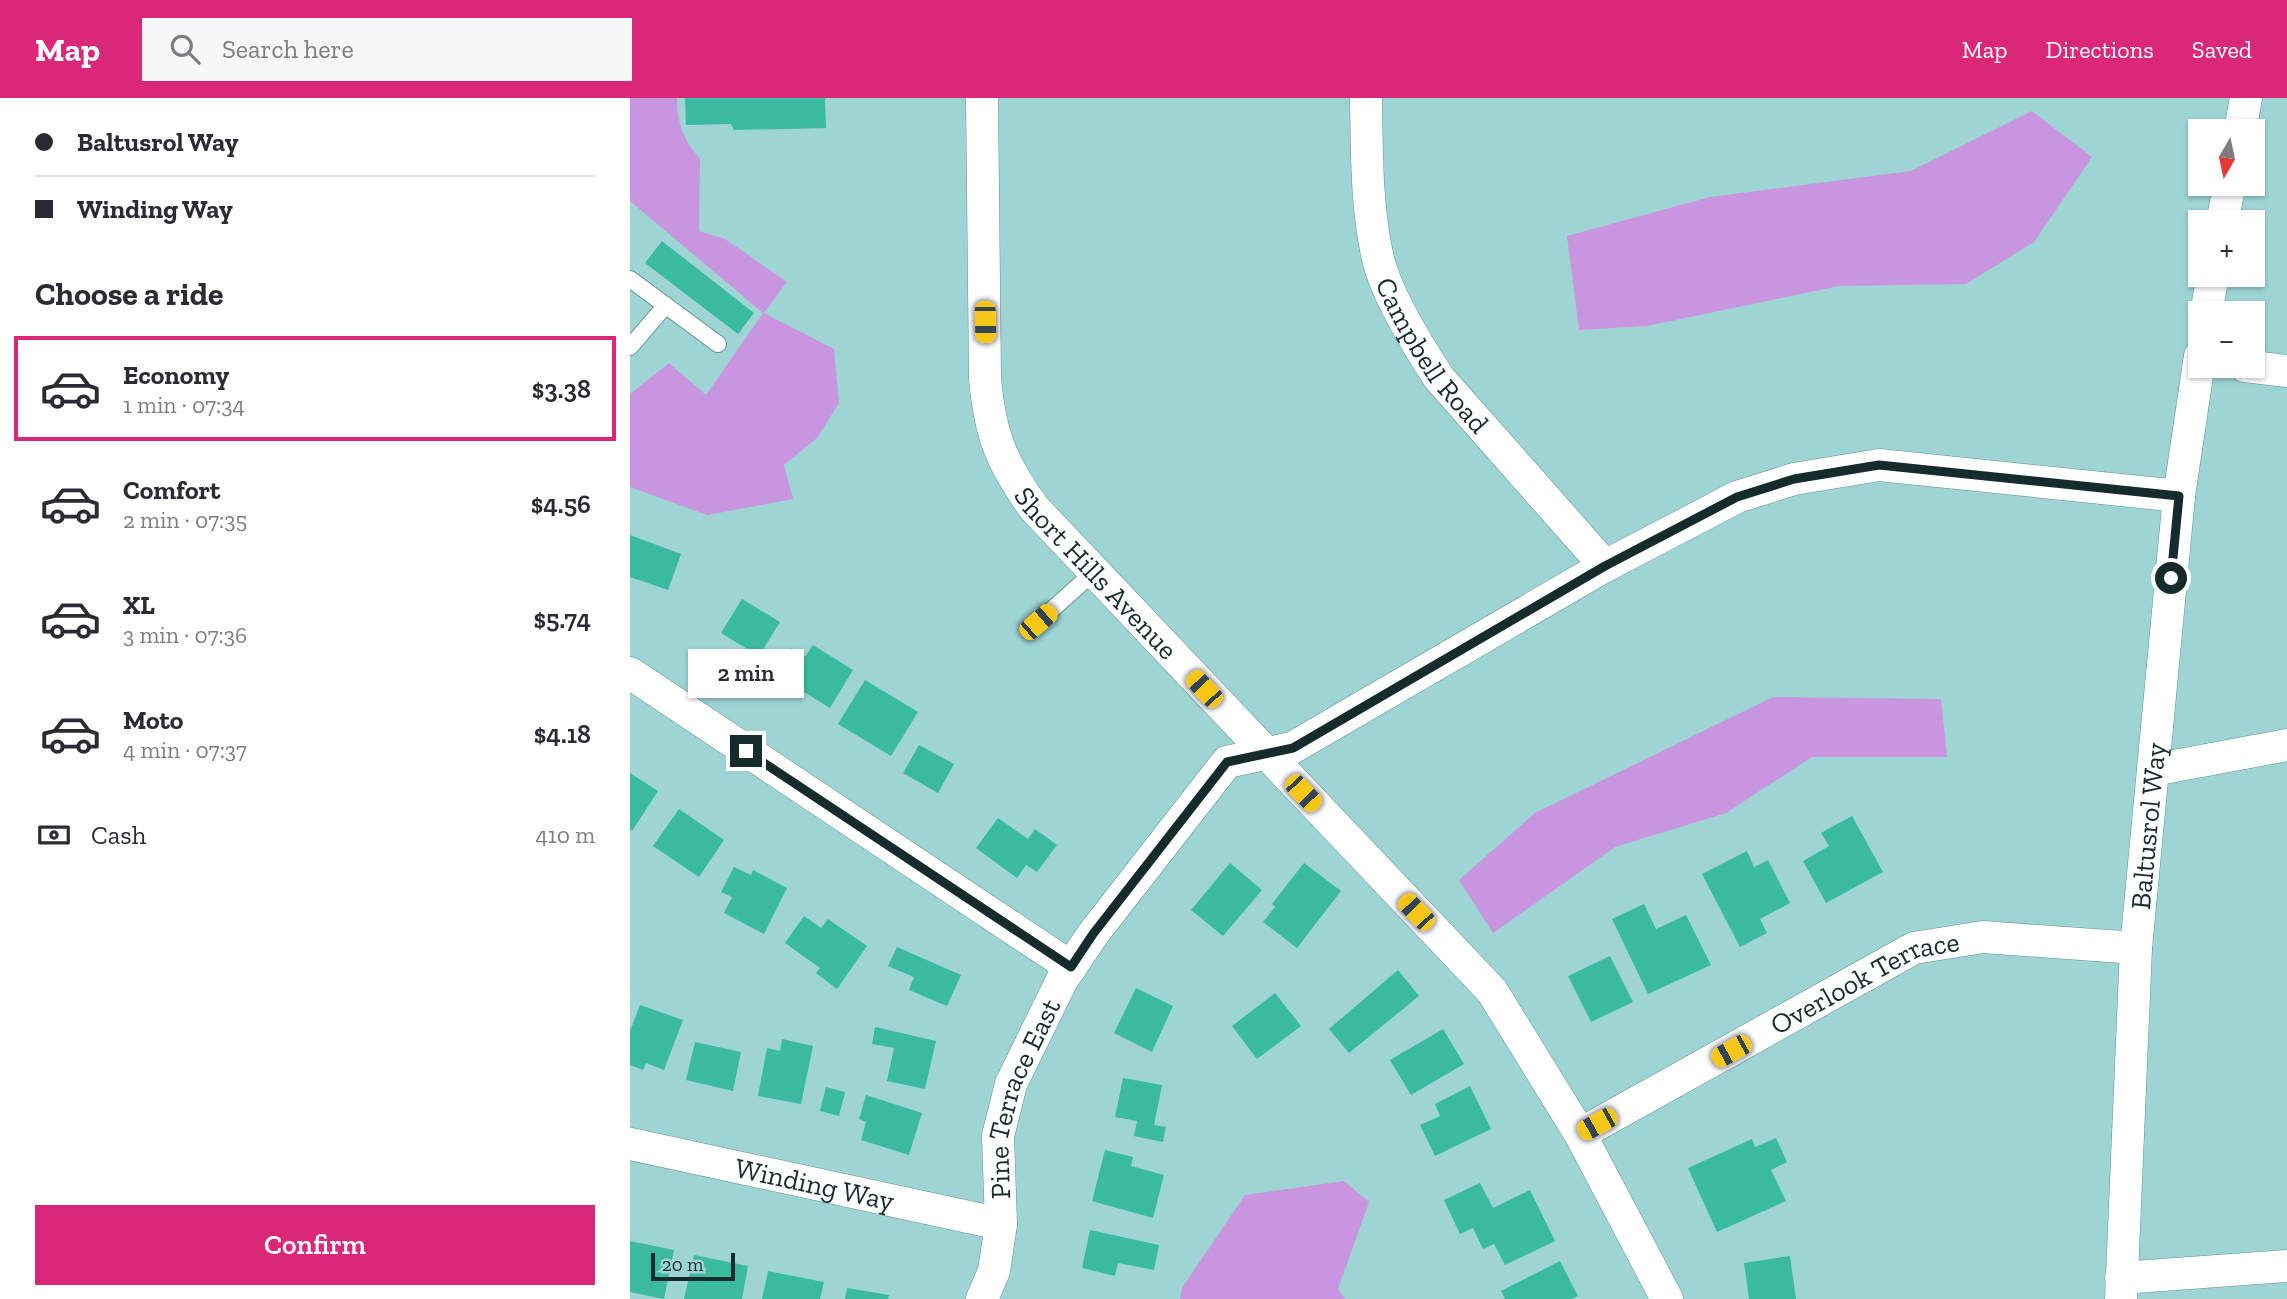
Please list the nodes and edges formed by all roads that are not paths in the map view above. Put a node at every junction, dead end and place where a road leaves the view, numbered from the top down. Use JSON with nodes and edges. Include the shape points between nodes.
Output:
{"nodes":[{"id":1,"x":982,"y":98,"type":"edge"},
{"id":2,"x":1366,"y":98,"type":"edge"},
{"id":3,"x":2246,"y":98,"type":"edge"},
{"id":4,"x":2242,"y":119,"type":"edge"},
{"id":5,"x":630,"y":278,"type":"edge"},
{"id":6,"x":666,"y":305,"type":"junction"},
{"id":7,"x":718,"y":344,"type":"dead end"},
{"id":8,"x":630,"y":347,"type":"edge"},
{"id":9,"x":2265,"y":368,"type":"edge"},
{"id":10,"x":2287,"y":371,"type":"edge"},
{"id":11,"x":2197,"y":378,"type":"edge"},
{"id":12,"x":2179,"y":496,"type":"junction"},
{"id":13,"x":1605,"y":566,"type":"junction"},
{"id":14,"x":1094,"y":572,"type":"junction"},
{"id":15,"x":1038,"y":622,"type":"dead end"},
{"id":16,"x":630,"y":673,"type":"edge"},
{"id":17,"x":2287,"y":745,"type":"edge"},
{"id":18,"x":1265,"y":753,"type":"junction"},
{"id":19,"x":2153,"y":770,"type":"junction"},
{"id":20,"x":2137,"y":948,"type":"junction"},
{"id":21,"x":1071,"y":967,"type":"junction"},
{"id":22,"x":1580,"y":1134,"type":"junction"},
{"id":23,"x":630,"y":1144,"type":"edge"},
{"id":24,"x":1001,"y":1224,"type":"junction"},
{"id":25,"x":2287,"y":1266,"type":"edge"},
{"id":26,"x":2121,"y":1289,"type":"edge"},
{"id":27,"x":982,"y":1299,"type":"edge"},
{"id":28,"x":1667,"y":1299,"type":"edge"}],
"edges":[{"from":1,"to":14,"type":"street","name":"Short Hills Avenue","via":[[985,378],[993,435],[1015,482],[1034,508]]},
{"from":2,"to":13,"type":"street","name":"Campbell Road","via":[[1369,209],[1378,261],[1418,346],[1439,378]]},
{"from":3,"to":4,"type":"street"},
{"from":5,"to":6,"type":"lane"},
{"from":6,"to":7,"type":"lane"},
{"from":6,"to":8,"type":"lane"},
{"from":9,"to":10,"type":"street"},
{"from":11,"to":12,"type":"street","name":"Baltusrol Way"},
{"from":12,"to":13,"type":"street","name":"Pine Terrace East","via":[[1879,465],[1794,479],[1737,497]]},
{"from":12,"to":19,"type":"street","name":"Baltusrol Way"},
{"from":13,"to":18,"type":"street","name":"Pine Terrace East","via":[[1293,748]]},
{"from":14,"to":15,"type":"lane"},
{"from":14,"to":18,"type":"street","name":"Short Hills Avenue"},
{"from":16,"to":21,"type":"street"},
{"from":17,"to":19,"type":"street"},
{"from":18,"to":21,"type":"street","name":"Pine Terrace East","via":[[1227,762]]},
{"from":18,"to":22,"type":"street","name":"Short Hills Avenue","via":[[1492,991]]},
{"from":19,"to":20,"type":"street","name":"Baltusrol Way"},
{"from":20,"to":22,"type":"street","name":"Overlook Terrace","via":[[1983,937],[1914,948]]},
{"from":20,"to":26,"type":"street","name":"Baltusrol Way"},
{"from":21,"to":24,"type":"street","name":"Pine Terrace East","via":[[1011,1084],[998,1136]]},
{"from":22,"to":28,"type":"street","name":"Short Hills Avenue"},
{"from":23,"to":24,"type":"street","name":"Winding Way"},
{"from":24,"to":27,"type":"street","name":"Pine Terrace East","via":[[993,1270]]},
{"from":25,"to":26,"type":"street"}]}
